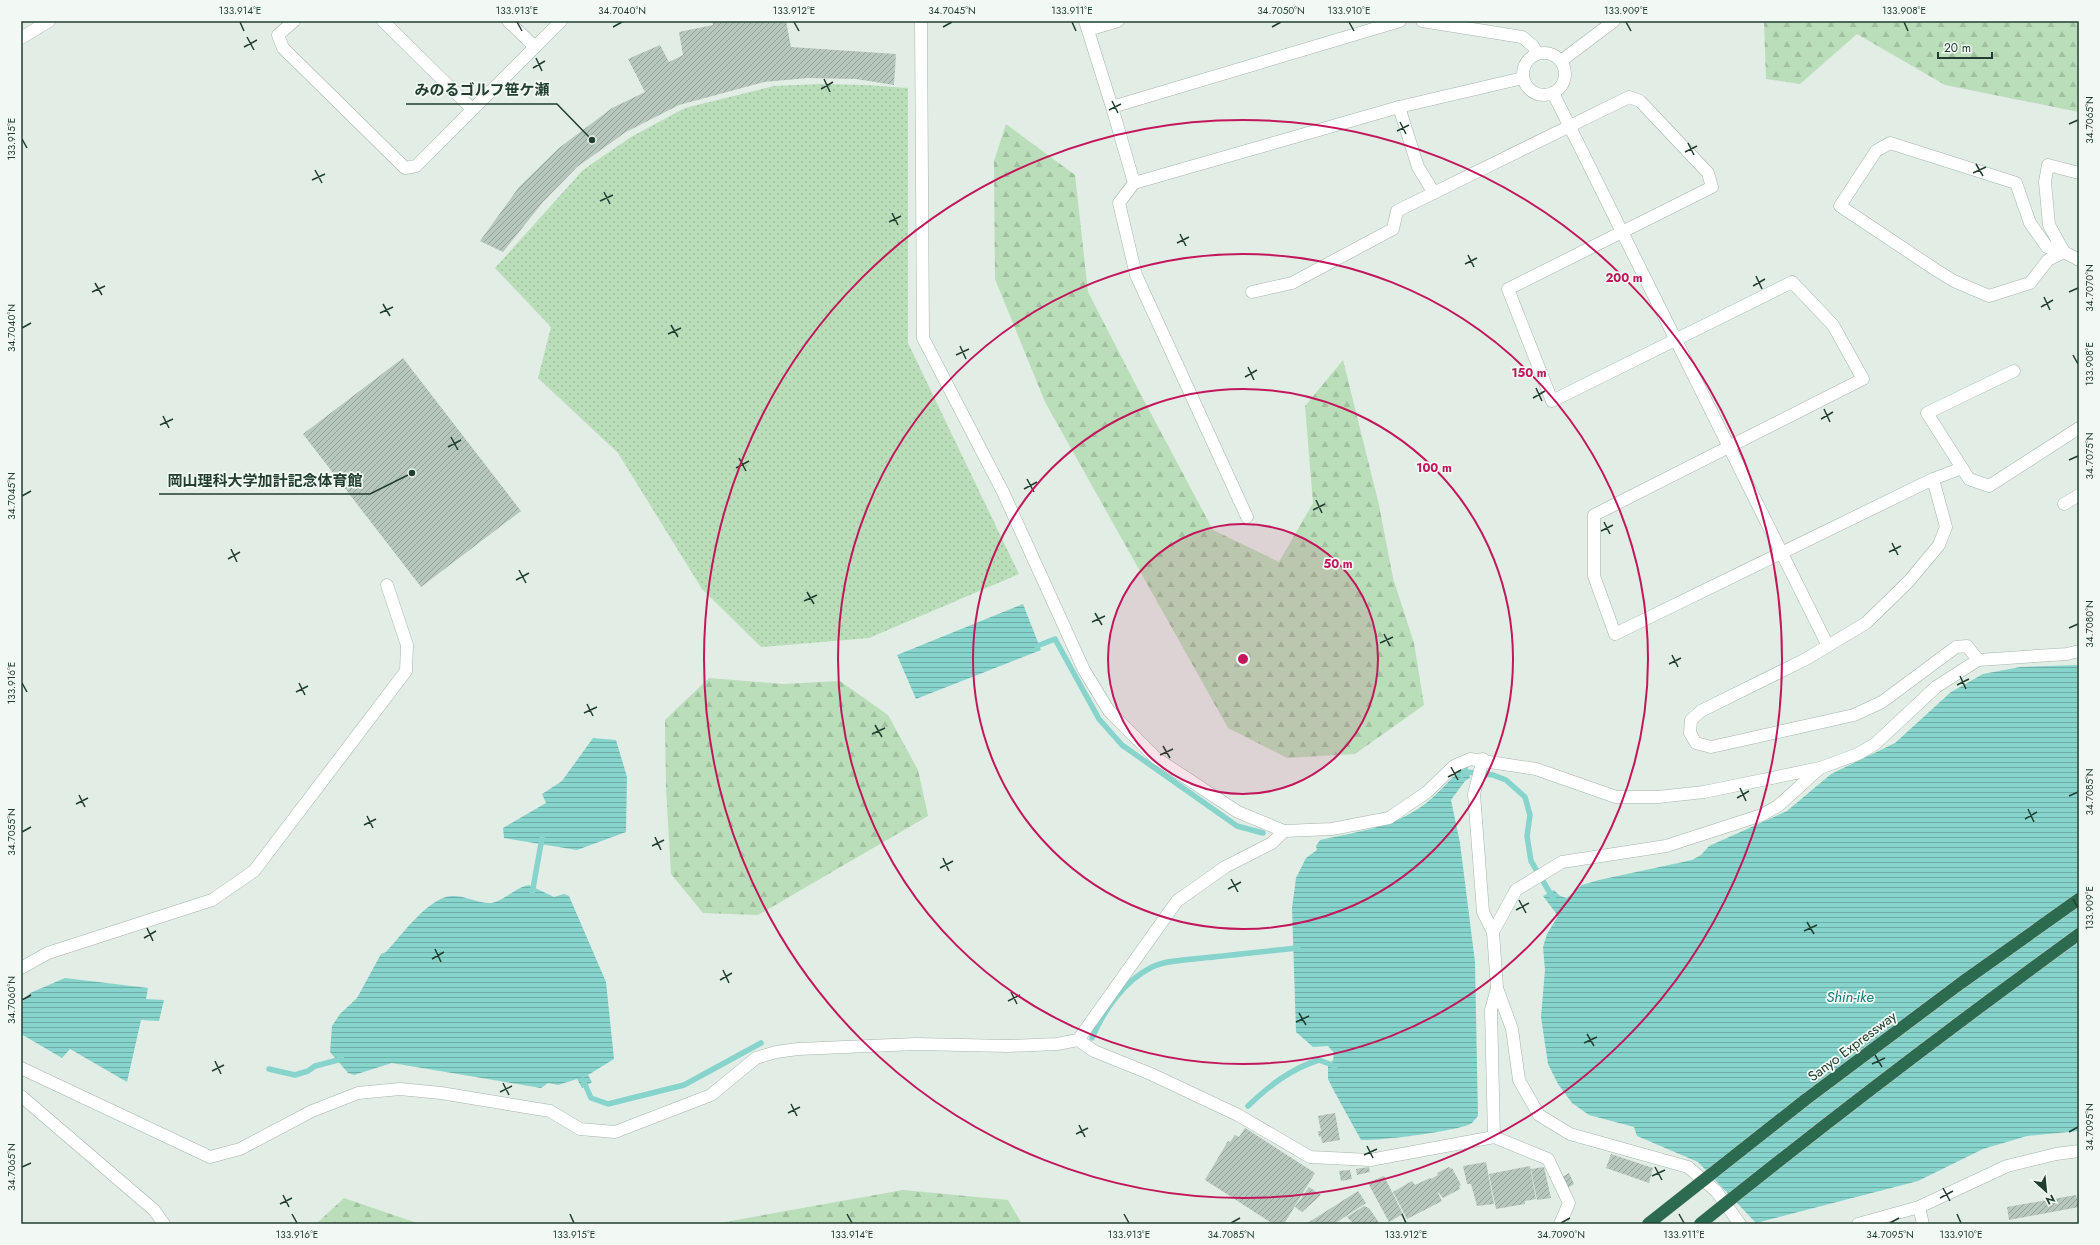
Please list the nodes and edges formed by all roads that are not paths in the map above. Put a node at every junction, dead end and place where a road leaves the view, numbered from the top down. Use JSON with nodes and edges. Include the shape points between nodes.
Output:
{"nodes":[{"id":1,"x":49,"y":21,"type":"edge"},
{"id":2,"x":294,"y":21,"type":"edge"},
{"id":3,"x":383,"y":21,"type":"edge"},
{"id":4,"x":508,"y":21,"type":"edge"},
{"id":5,"x":561,"y":21,"type":"edge"},
{"id":6,"x":921,"y":21,"type":"edge"},
{"id":7,"x":1118,"y":21,"type":"edge"},
{"id":8,"x":1422,"y":21,"type":"edge"},
{"id":9,"x":1614,"y":21,"type":"edge"},
{"id":10,"x":1392,"y":22,"type":"edge"},
{"id":11,"x":36,"y":24,"type":"edge"},
{"id":12,"x":1086,"y":26,"type":"edge"},
{"id":13,"x":21,"y":38,"type":"edge"},
{"id":14,"x":535,"y":47,"type":"junction"},
{"id":15,"x":1537,"y":54,"type":"junction"},
{"id":16,"x":1561,"y":61,"type":"junction"},
{"id":17,"x":1523,"y":78,"type":"junction"},
{"id":18,"x":1553,"y":93,"type":"junction"},
{"id":19,"x":1112,"y":106,"type":"junction"},
{"id":20,"x":1400,"y":107,"type":"junction"},
{"id":21,"x":472,"y":109,"type":"junction"},
{"id":22,"x":1570,"y":127,"type":"junction"},
{"id":23,"x":2079,"y":173,"type":"edge"},
{"id":24,"x":1134,"y":183,"type":"junction"},
{"id":25,"x":1434,"y":193,"type":"junction"},
{"id":26,"x":1622,"y":233,"type":"junction"},
{"id":27,"x":2064,"y":252,"type":"junction"},
{"id":28,"x":2079,"y":260,"type":"edge"},
{"id":29,"x":1252,"y":292,"type":"dead end"},
{"id":30,"x":1676,"y":340,"type":"junction"},
{"id":31,"x":2014,"y":371,"type":"dead end"},
{"id":32,"x":2079,"y":428,"type":"edge"},
{"id":33,"x":1730,"y":448,"type":"junction"},
{"id":34,"x":1962,"y":468,"type":"junction"},
{"id":35,"x":1933,"y":479,"type":"junction"},
{"id":36,"x":2079,"y":494,"type":"edge"},
{"id":37,"x":2064,"y":504,"type":"dead end"},
{"id":38,"x":1247,"y":517,"type":"dead end"},
{"id":39,"x":1782,"y":553,"type":"junction"},
{"id":40,"x":387,"y":585,"type":"dead end"},
{"id":41,"x":1828,"y":646,"type":"junction"},
{"id":42,"x":2079,"y":651,"type":"edge"},
{"id":43,"x":1978,"y":660,"type":"junction"},
{"id":44,"x":1820,"y":768,"type":"junction"},
{"id":45,"x":1481,"y":769,"type":"junction"},
{"id":46,"x":1284,"y":831,"type":"junction"},
{"id":47,"x":2079,"y":899,"type":"edge"},
{"id":48,"x":1493,"y":932,"type":"junction"},
{"id":49,"x":2079,"y":934,"type":"edge"},
{"id":50,"x":21,"y":968,"type":"edge"},
{"id":51,"x":1497,"y":988,"type":"junction"},
{"id":52,"x":1078,"y":1040,"type":"junction"},
{"id":53,"x":21,"y":1068,"type":"edge"},
{"id":54,"x":21,"y":1096,"type":"edge"},
{"id":55,"x":1494,"y":1137,"type":"junction"},
{"id":56,"x":2079,"y":1152,"type":"edge"},
{"id":57,"x":1919,"y":1207,"type":"junction"},
{"id":58,"x":164,"y":1224,"type":"edge"},
{"id":59,"x":1560,"y":1224,"type":"edge"},
{"id":60,"x":1648,"y":1224,"type":"edge"},
{"id":61,"x":1700,"y":1224,"type":"edge"},
{"id":62,"x":1740,"y":1224,"type":"edge"},
{"id":63,"x":1858,"y":1224,"type":"edge"},
{"id":64,"x":1923,"y":1224,"type":"edge"}],
"edges":[{"from":1,"to":11,"type":"street"},
{"from":2,"to":21,"type":"street","via":[[278,35],[283,48],[405,168],[416,166]]},
{"from":3,"to":21,"type":"street"},
{"from":4,"to":14,"type":"street"},
{"from":5,"to":14,"type":"street"},
{"from":6,"to":46,"type":"street","via":[[923,338],[1003,492],[1084,670],[1109,711],[1156,758],[1238,812]]},
{"from":7,"to":12,"type":"street"},
{"from":8,"to":15,"type":"street","via":[[1522,37],[1533,46]]},
{"from":9,"to":16,"type":"street"},
{"from":10,"to":19,"type":"street"},
{"from":11,"to":13,"type":"street"},
{"from":12,"to":19,"type":"street"},
{"from":14,"to":21,"type":"street"},
{"from":15,"to":16,"type":"street","via":[[1550,53]]},
{"from":15,"to":17,"type":"street","via":[[1527,60]]},
{"from":16,"to":18,"type":"street","via":[[1564,79],[1562,85]]},
{"from":17,"to":18,"type":"street","via":[[1525,84],[1540,95]]},
{"from":17,"to":20,"type":"street"},
{"from":18,"to":22,"type":"street"},
{"from":19,"to":24,"type":"street"},
{"from":20,"to":24,"type":"street"},
{"from":20,"to":25,"type":"street","via":[[1418,167]]},
{"from":22,"to":25,"type":"street"},
{"from":22,"to":26,"type":"street"},
{"from":22,"to":26,"type":"street","via":[[1629,97],[1640,101],[1708,173],[1712,187]]},
{"from":23,"to":27,"type":"street","via":[[2048,165],[2045,182],[2048,225]]},
{"from":24,"to":38,"type":"street","via":[[1119,202],[1136,275]]},
{"from":25,"to":29,"type":"street","via":[[1397,211],[1393,229],[1292,283]]},
{"from":26,"to":30,"type":"street"},
{"from":26,"to":30,"type":"street","via":[[1508,289],[1552,401]]},
{"from":27,"to":27,"type":"street","via":[[2047,247],[2030,223],[2016,183],[1890,144],[1876,151],[1840,206],[1954,281],[1989,296],[2030,283],[2048,260]]},
{"from":27,"to":28,"type":"street"},
{"from":30,"to":33,"type":"street"},
{"from":30,"to":33,"type":"street","via":[[1792,282],[1833,325],[1863,379]]},
{"from":31,"to":34,"type":"street","via":[[1927,413]]},
{"from":32,"to":34,"type":"street","via":[[1989,486],[1969,479]]},
{"from":33,"to":39,"type":"street"},
{"from":33,"to":39,"type":"street","via":[[1594,516],[1594,576],[1615,634]]},
{"from":34,"to":35,"type":"street"},
{"from":35,"to":39,"type":"street"},
{"from":35,"to":41,"type":"street","via":[[1946,527],[1938,545],[1909,581],[1866,623]]},
{"from":36,"to":37,"type":"street"},
{"from":39,"to":41,"type":"street"},
{"from":40,"to":50,"type":"street","via":[[407,645],[406,671],[254,871],[212,900],[48,954]]},
{"from":41,"to":43,"type":"street","via":[[1701,711],[1691,720],[1690,733],[1696,743],[1711,747],[1854,715],[1882,702],[1956,647],[1967,646]]},
{"from":42,"to":43,"type":"street"},
{"from":43,"to":44,"type":"street","via":[[1936,687],[1875,744],[1858,754]]},
{"from":44,"to":45,"type":"street","via":[[1704,792],[1658,797],[1616,797],[1536,769]]},
{"from":44,"to":48,"type":"street","via":[[1778,806],[1762,815],[1666,846],[1562,862],[1516,890]]},
{"from":45,"to":46,"type":"street","via":[[1470,759],[1454,766],[1427,792],[1389,818],[1332,829]]},
{"from":45,"to":48,"type":"street","via":[[1474,794],[1483,912]]},
{"from":46,"to":52,"type":"street","via":[[1272,843],[1226,867],[1177,901]]},
{"from":47,"to":60,"type":"highway","name":"Sanyo Expressway","bridge":true,"via":[[1961,983],[1805,1100]]},
{"from":48,"to":51,"type":"street"},
{"from":49,"to":61,"type":"highway","bridge":true,"via":[[1941,1034]]},
{"from":51,"to":55,"type":"street","via":[[1491,1010]]},
{"from":51,"to":62,"type":"street","via":[[1512,1030],[1519,1080],[1539,1115],[1570,1134],[1688,1168],[1716,1190]]},
{"from":52,"to":53,"type":"street","via":[[1057,1044],[1008,1046],[916,1044],[776,1052],[756,1058],[711,1095],[615,1132],[580,1129],[550,1111],[441,1093],[400,1089],[358,1093],[312,1111],[240,1149],[210,1157]]},
{"from":52,"to":55,"type":"street","via":[[1094,1051],[1151,1074],[1238,1115],[1310,1157],[1370,1160]]},
{"from":54,"to":58,"type":"street","via":[[154,1210]]},
{"from":55,"to":59,"type":"street","via":[[1548,1159],[1570,1204]]},
{"from":56,"to":57,"type":"street","via":[[2056,1154],[2007,1166]]},
{"from":57,"to":63,"type":"street"},
{"from":57,"to":64,"type":"street"}]}
